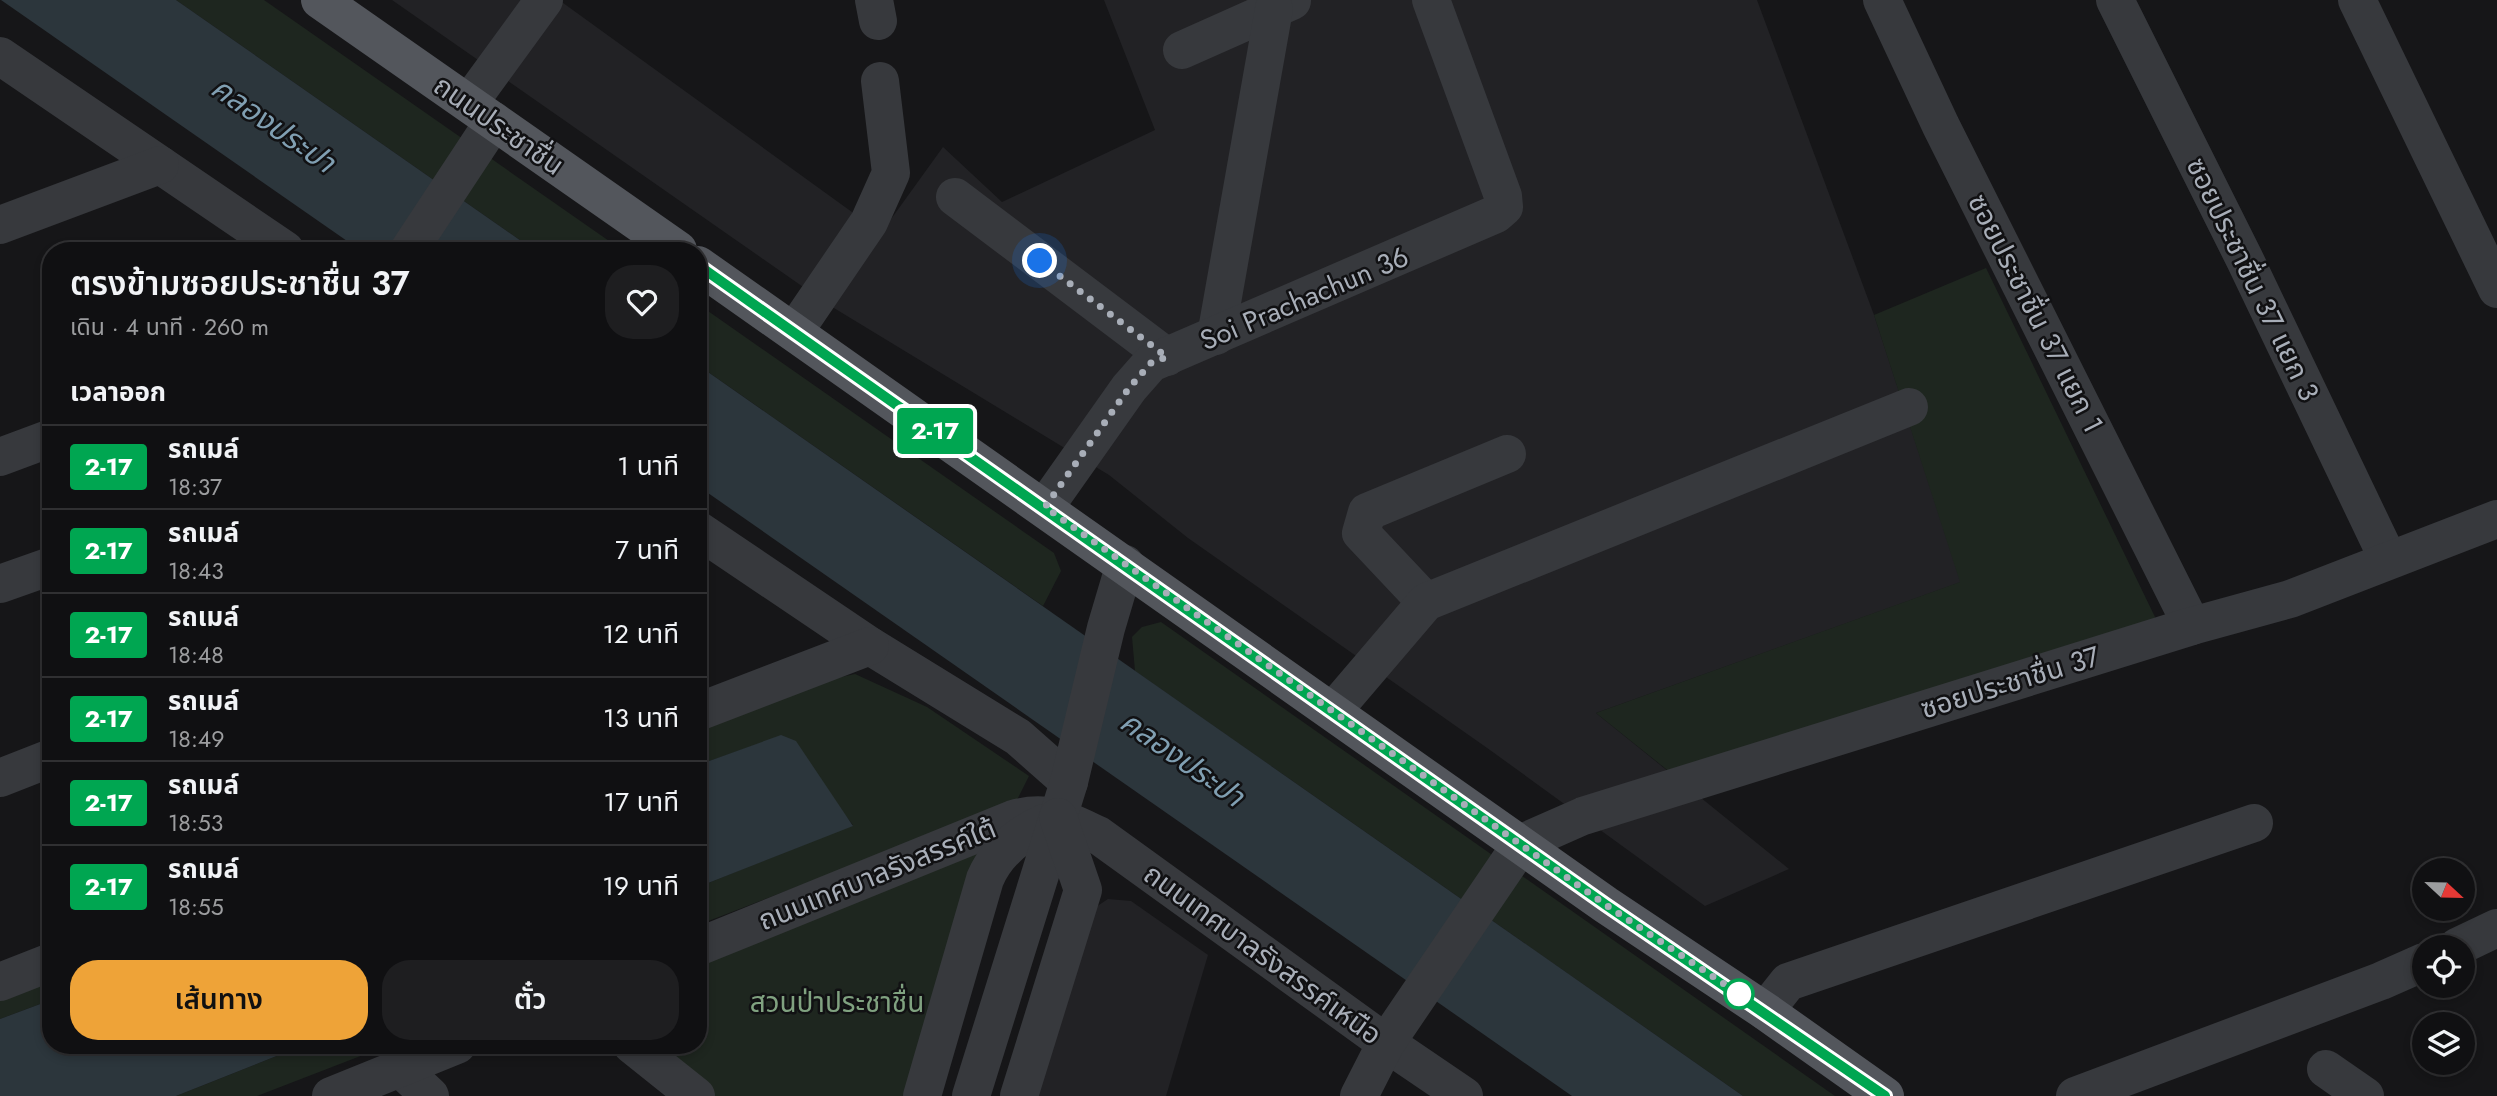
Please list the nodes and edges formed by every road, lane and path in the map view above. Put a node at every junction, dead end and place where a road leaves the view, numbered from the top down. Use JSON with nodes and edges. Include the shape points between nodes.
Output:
{"nodes":[{"id":1,"x":320,"y":0,"type":"edge"},
{"id":2,"x":544,"y":0,"type":"edge"},
{"id":3,"x":1431,"y":0,"type":"edge"},
{"id":4,"x":2115,"y":0,"type":"edge"},
{"id":5,"x":2357,"y":0,"type":"edge"},
{"id":6,"x":1890,"y":3,"type":"edge"},
{"id":7,"x":1284,"y":4,"type":"edge"},
{"id":8,"x":1182,"y":50,"type":"dead end"},
{"id":9,"x":0,"y":56,"type":"edge"},
{"id":10,"x":880,"y":81,"type":"dead end"},
{"id":11,"x":482,"y":112,"type":"junction"},
{"id":12,"x":160,"y":165,"type":"junction"},
{"id":13,"x":955,"y":197,"type":"dead end"},
{"id":14,"x":0,"y":225,"type":"edge"},
{"id":15,"x":273,"y":242,"type":"edge"},
{"id":16,"x":414,"y":242,"type":"edge"},
{"id":17,"x":667,"y":242,"type":"edge"},
{"id":18,"x":707,"y":271,"type":"edge"},
{"id":19,"x":2496,"y":282,"type":"edge"},
{"id":20,"x":794,"y":332,"type":"junction"},
{"id":21,"x":1216,"y":336,"type":"junction"},
{"id":22,"x":1167,"y":357,"type":"junction"},
{"id":23,"x":1909,"y":407,"type":"dead end"},
{"id":24,"x":42,"y":441,"type":"edge"},
{"id":25,"x":1507,"y":454,"type":"dead end"},
{"id":26,"x":0,"y":457,"type":"edge"},
{"id":27,"x":1045,"y":507,"type":"junction"},
{"id":28,"x":2497,"y":519,"type":"edge"},
{"id":29,"x":707,"y":536,"type":"edge"},
{"id":30,"x":2388,"y":559,"type":"junction"},
{"id":31,"x":1125,"y":564,"type":"junction"},
{"id":32,"x":42,"y":568,"type":"edge"},
{"id":33,"x":0,"y":584,"type":"edge"},
{"id":34,"x":1426,"y":602,"type":"junction"},
{"id":35,"x":2192,"y":626,"type":"junction"},
{"id":36,"x":870,"y":646,"type":"junction"},
{"id":37,"x":707,"y":709,"type":"edge"},
{"id":38,"x":1333,"y":711,"type":"junction"},
{"id":39,"x":42,"y":762,"type":"edge"},
{"id":40,"x":0,"y":778,"type":"edge"},
{"id":41,"x":1068,"y":785,"type":"junction"},
{"id":42,"x":2254,"y":823,"type":"dead end"},
{"id":43,"x":1522,"y":844,"type":"junction"},
{"id":44,"x":2497,"y":928,"type":"edge"},
{"id":45,"x":2475,"y":938,"type":"edge"},
{"id":46,"x":707,"y":943,"type":"edge"},
{"id":47,"x":42,"y":966,"type":"edge"},
{"id":48,"x":2412,"y":967,"type":"edge"},
{"id":49,"x":0,"y":982,"type":"edge"},
{"id":50,"x":1765,"y":1011,"type":"junction"},
{"id":51,"x":1386,"y":1043,"type":"junction"},
{"id":52,"x":435,"y":1054,"type":"edge"},
{"id":53,"x":643,"y":1054,"type":"edge"},
{"id":54,"x":400,"y":1068,"type":"junction"},
{"id":55,"x":2326,"y":1069,"type":"dead end"},
{"id":56,"x":331,"y":1096,"type":"edge"},
{"id":57,"x":430,"y":1096,"type":"edge"},
{"id":58,"x":696,"y":1096,"type":"edge"},
{"id":59,"x":922,"y":1096,"type":"edge"},
{"id":60,"x":971,"y":1096,"type":"edge"},
{"id":61,"x":1019,"y":1096,"type":"edge"},
{"id":62,"x":1359,"y":1096,"type":"edge"},
{"id":63,"x":1464,"y":1096,"type":"edge"},
{"id":64,"x":1885,"y":1096,"type":"edge"},
{"id":65,"x":2075,"y":1096,"type":"edge"},
{"id":66,"x":2365,"y":1096,"type":"edge"}],
"edges":[{"from":1,"to":11,"type":"main road","name":"ถนนประชาชื่น"},
{"from":2,"to":11,"type":"street"},
{"from":3,"to":21,"type":"street","name":"Soi Prachachun 36","via":[[1504,208]]},
{"from":4,"to":30,"type":"street","name":"ซอยประชาชื่น 37 แยก 3"},
{"from":5,"to":19,"type":"street"},
{"from":6,"to":35,"type":"street","name":"ซอยประชาชื่น 37 แยก 1","via":[[1941,126]]},
{"from":7,"to":8,"type":"street"},
{"from":7,"to":21,"type":"street"},
{"from":9,"to":12,"type":"street"},
{"from":10,"to":20,"type":"street","via":[[891,173],[869,222]]},
{"from":11,"to":16,"type":"street","via":[[456,177]]},
{"from":11,"to":17,"type":"main road","name":"ถนนประชาชื่น"},
{"from":12,"to":14,"type":"street"},
{"from":12,"to":15,"type":"street"},
{"from":13,"to":22,"type":"street"},
{"from":18,"to":20,"type":"main road"},
{"from":20,"to":27,"type":"main road"},
{"from":21,"to":22,"type":"street","name":"Soi Prachachun 36"},
{"from":22,"to":27,"type":"street","name":"Soi Prachachun 36","via":[[1151,363],[1129,388]]},
{"from":23,"to":34,"type":"street"},
{"from":24,"to":26,"type":"street"},
{"from":25,"to":34,"type":"street","via":[[1367,512],[1361,533]]},
{"from":27,"to":31,"type":"main road"},
{"from":28,"to":30,"type":"street","name":"ซอยประชาชื่น 37"},
{"from":29,"to":36,"type":"street"},
{"from":30,"to":35,"type":"street","name":"ซอยประชาชื่น 37","via":[[2290,599]]},
{"from":31,"to":38,"type":"main road"},
{"from":31,"to":41,"type":"street"},
{"from":32,"to":33,"type":"street"},
{"from":34,"to":38,"type":"street"},
{"from":35,"to":43,"type":"street","name":"ซอยประชาชื่น 37","via":[[1583,816]]},
{"from":36,"to":37,"type":"street"},
{"from":36,"to":41,"type":"street","via":[[1018,737]]},
{"from":38,"to":43,"type":"main road"},
{"from":39,"to":40,"type":"street"},
{"from":41,"to":46,"type":"street","name":"ถนนเทศบาลรังสรรค์ใต้","via":[[1033,813]]},
{"from":41,"to":51,"type":"street","name":"ถนนเทศบาลรังสรรค์เหนือ","via":[[1098,835]]},
{"from":41,"to":59,"type":"street","via":[[1029,830],[993,860]]},
{"from":41,"to":60,"type":"street"},
{"from":41,"to":61,"type":"street","via":[[1083,890]]},
{"from":42,"to":50,"type":"street","via":[[1788,982]]},
{"from":43,"to":50,"type":"main road"},
{"from":43,"to":51,"type":"street"},
{"from":44,"to":45,"type":"street"},
{"from":47,"to":49,"type":"street"},
{"from":48,"to":65,"type":"street"},
{"from":50,"to":64,"type":"main road"},
{"from":51,"to":62,"type":"street"},
{"from":51,"to":63,"type":"street","name":"ถนนเทศบาลรังสรรค์เหนือ"},
{"from":52,"to":54,"type":"street"},
{"from":53,"to":58,"type":"street"},
{"from":54,"to":56,"type":"street"},
{"from":54,"to":57,"type":"street"},
{"from":55,"to":66,"type":"street"}]}
